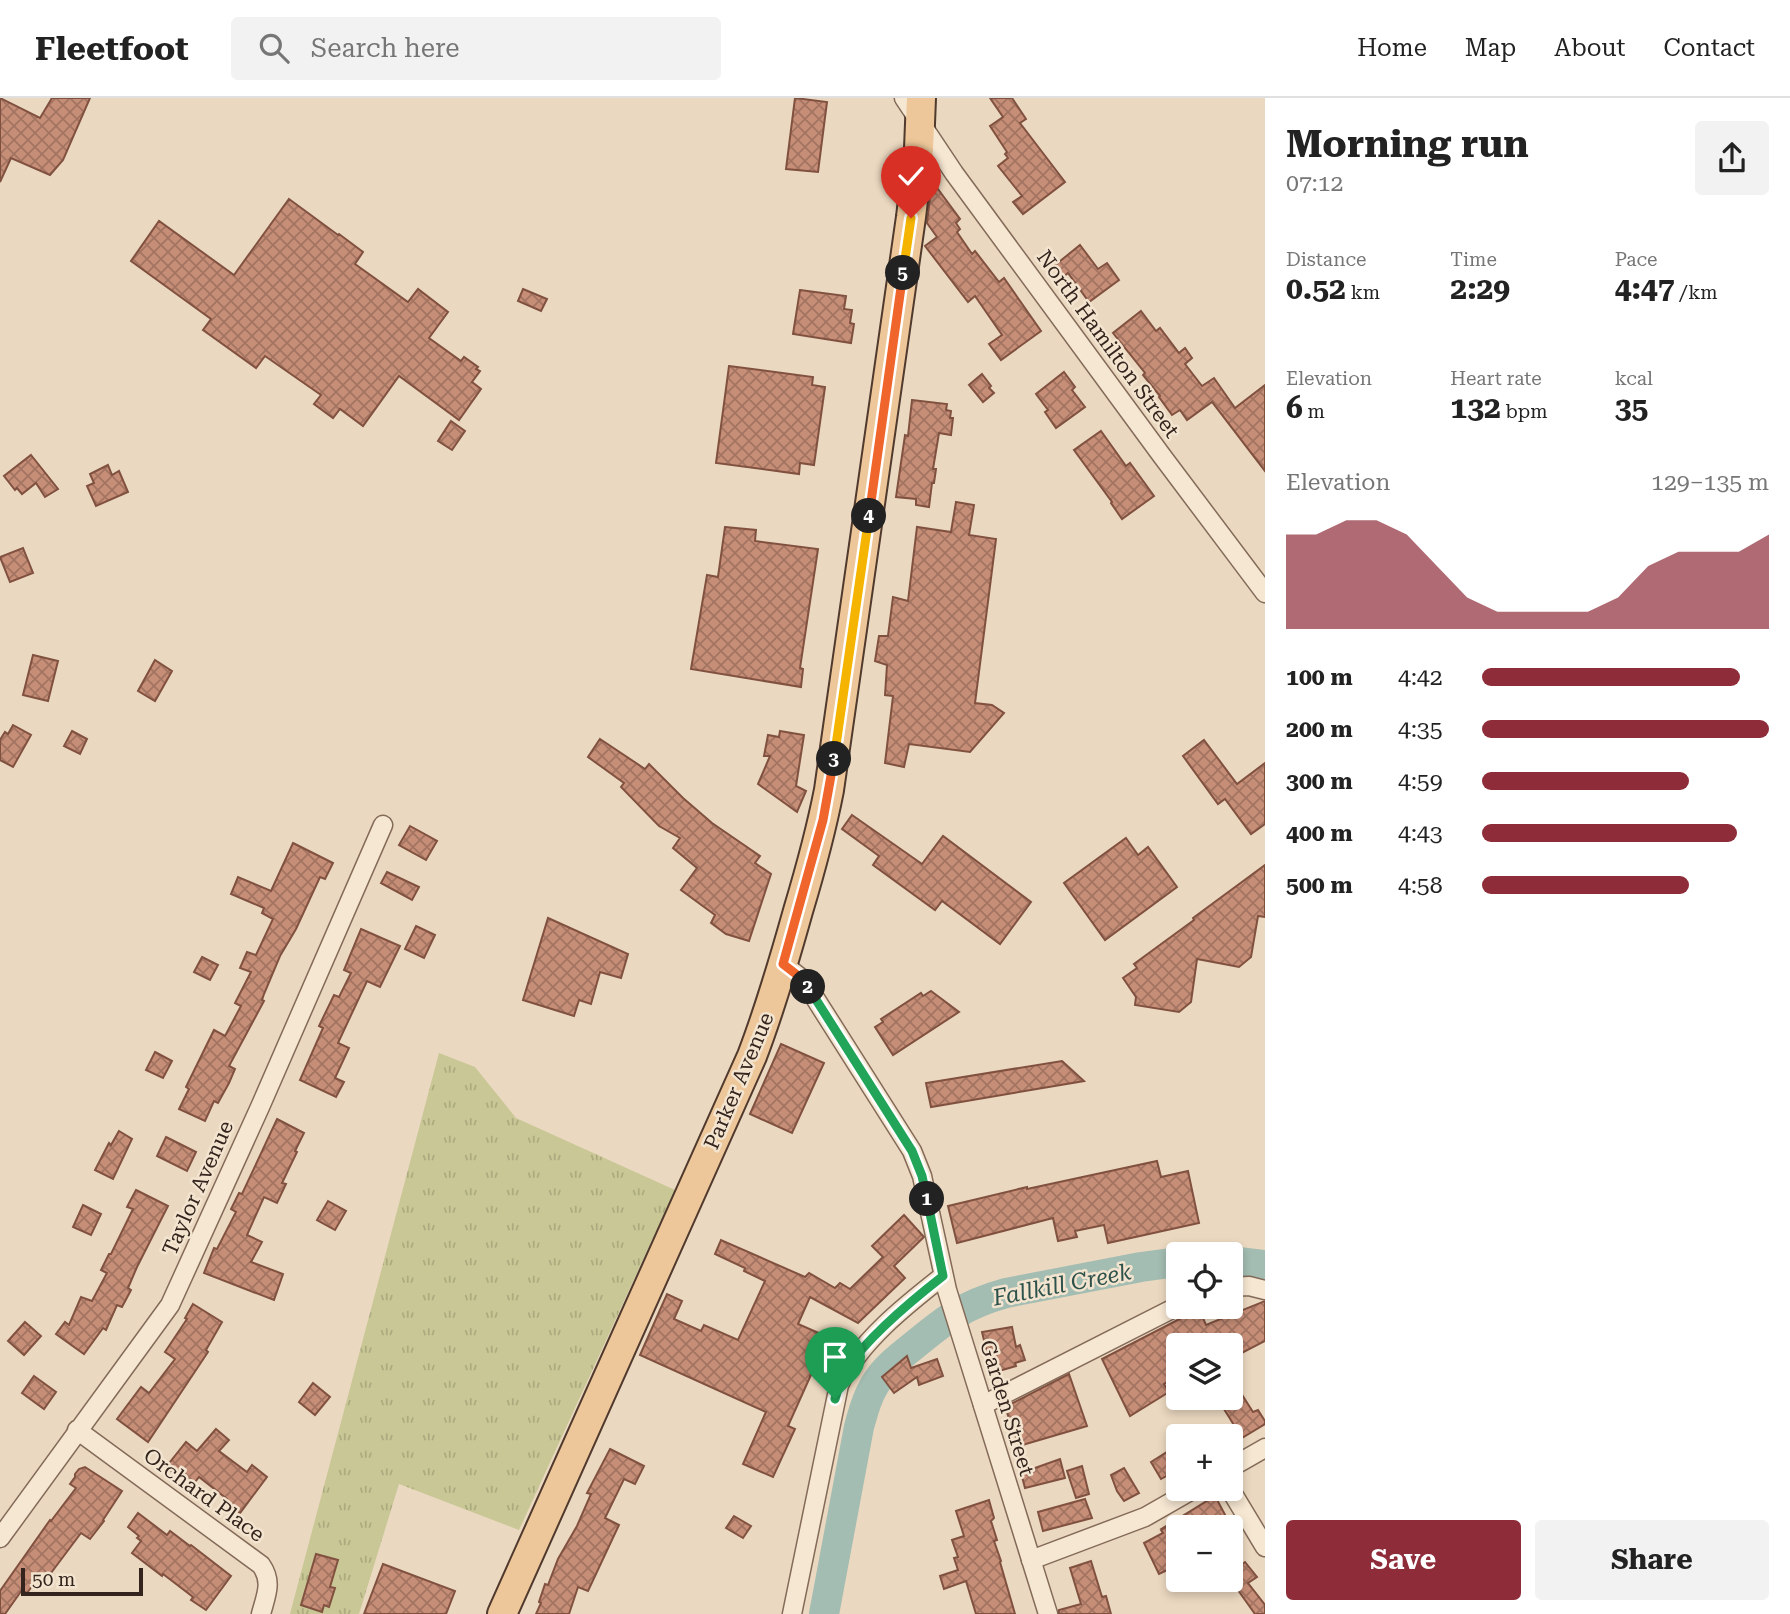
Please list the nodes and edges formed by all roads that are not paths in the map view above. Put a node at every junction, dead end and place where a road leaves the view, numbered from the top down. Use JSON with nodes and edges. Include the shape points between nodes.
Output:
{"nodes":[{"id":1,"x":915,"y":105,"type":"edge"},
{"id":2,"x":1265,"y":593,"type":"edge"},
{"id":3,"x":383,"y":825,"type":"dead end"},
{"id":4,"x":783,"y":964,"type":"junction"},
{"id":5,"x":943,"y":1276,"type":"junction"},
{"id":6,"x":1243,"y":1286,"type":"edge"},
{"id":7,"x":1265,"y":1290,"type":"edge"},
{"id":8,"x":1166,"y":1312,"type":"edge"},
{"id":9,"x":982,"y":1405,"type":"junction"},
{"id":10,"x":78,"y":1430,"type":"junction"},
{"id":11,"x":1265,"y":1448,"type":"edge"},
{"id":12,"x":1243,"y":1461,"type":"edge"},
{"id":13,"x":1173,"y":1501,"type":"edge"},
{"id":14,"x":1237,"y":1501,"type":"edge"},
{"id":15,"x":0,"y":1538,"type":"edge"},
{"id":16,"x":1265,"y":1547,"type":"edge"},
{"id":17,"x":1031,"y":1560,"type":"junction"},
{"id":18,"x":261,"y":1614,"type":"edge"},
{"id":19,"x":502,"y":1614,"type":"edge"},
{"id":20,"x":792,"y":1614,"type":"edge"},
{"id":21,"x":1048,"y":1614,"type":"edge"}],
"edges":[{"from":1,"to":2,"type":"street","name":"North Hamilton Street","via":[[940,153],[970,195]]},
{"from":1,"to":4,"type":"main road","name":"Parker Avenue","via":[[919,149],[912,206],[829,790]]},
{"from":3,"to":10,"type":"street","name":"Taylor Avenue","via":[[170,1305]]},
{"from":4,"to":5,"type":"street","name":"Garden Street","via":[[808,987],[912,1151],[922,1176]]},
{"from":4,"to":19,"type":"main road","name":"Parker Avenue","via":[[747,1068]]},
{"from":5,"to":9,"type":"street","name":"Garden Street"},
{"from":5,"to":20,"type":"street","via":[[883,1328],[846,1369],[838,1385]]},
{"from":6,"to":7,"type":"street"},
{"from":8,"to":9,"type":"street"},
{"from":9,"to":17,"type":"street","name":"Garden Street"},
{"from":10,"to":15,"type":"street","name":"Taylor Avenue"},
{"from":10,"to":18,"type":"street","name":"Orchard Place","via":[[261,1565],[268,1584]]},
{"from":11,"to":12,"type":"street"},
{"from":13,"to":17,"type":"street","via":[[1145,1517]]},
{"from":14,"to":16,"type":"street"},
{"from":17,"to":21,"type":"street","name":"Garden Street"}]}
